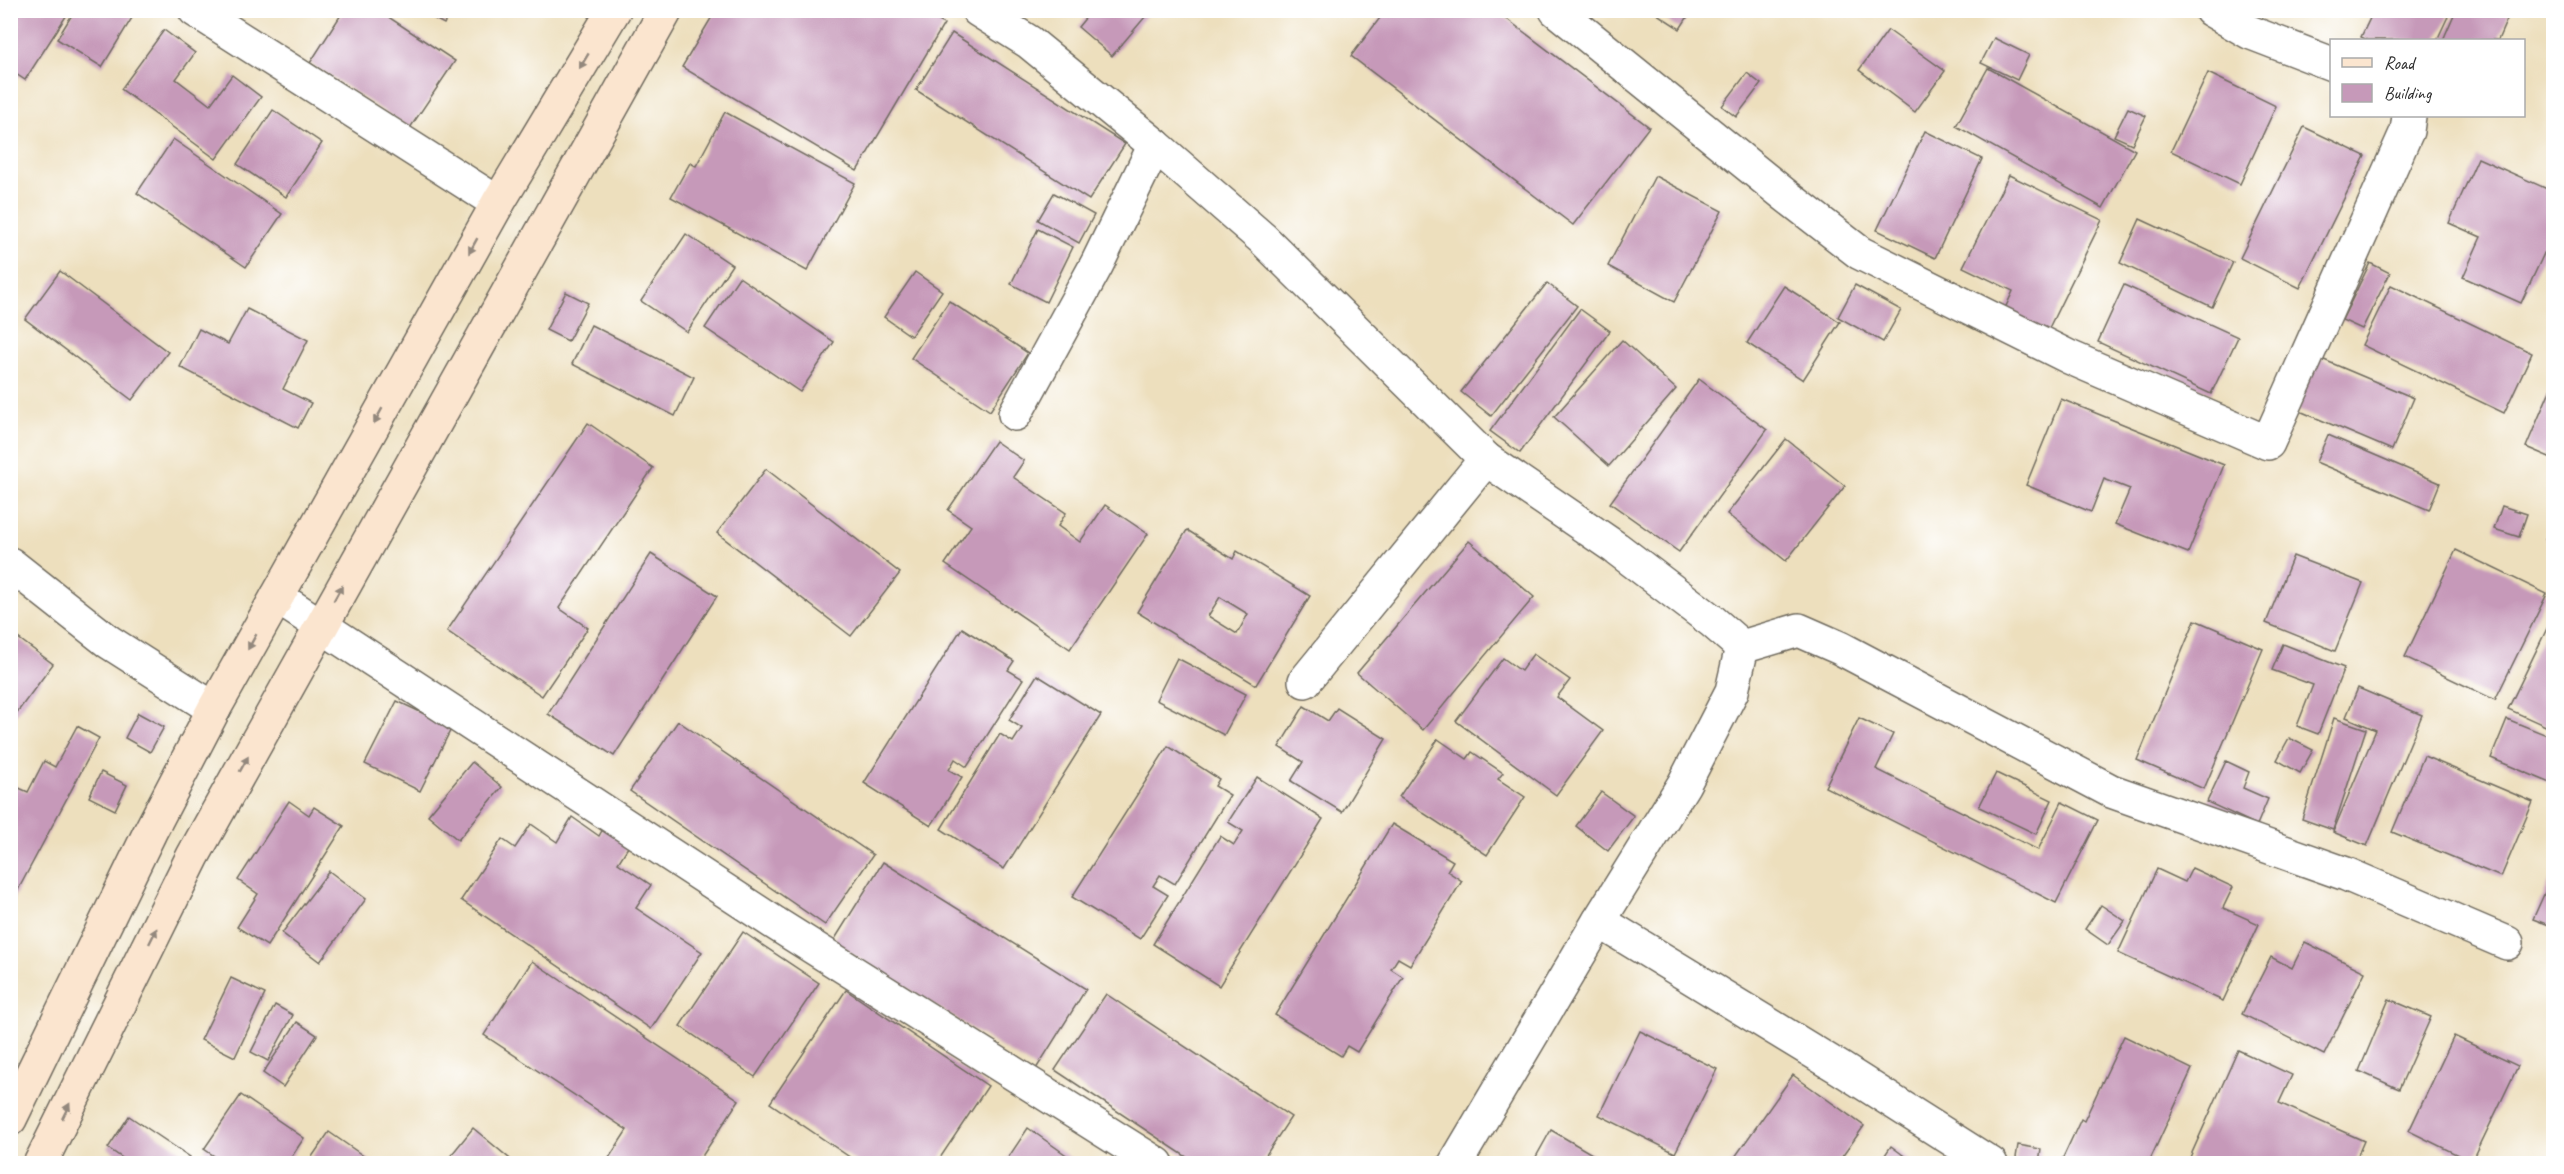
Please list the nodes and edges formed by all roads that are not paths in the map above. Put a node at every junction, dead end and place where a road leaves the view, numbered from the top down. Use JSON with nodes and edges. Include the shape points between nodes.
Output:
{"nodes":[{"id":1,"x":195,"y":10,"type":"edge"},
{"id":2,"x":614,"y":10,"type":"edge"},
{"id":3,"x":666,"y":10,"type":"edge"},
{"id":4,"x":978,"y":10,"type":"edge"},
{"id":5,"x":1557,"y":10,"type":"edge"},
{"id":6,"x":2211,"y":10,"type":"edge"},
{"id":7,"x":2330,"y":64,"type":"edge"},
{"id":8,"x":2409,"y":117,"type":"edge"},
{"id":9,"x":1155,"y":145,"type":"junction"},
{"id":10,"x":498,"y":203,"type":"junction"},
{"id":11,"x":1015,"y":414,"type":"dead end"},
{"id":12,"x":1486,"y":459,"type":"junction"},
{"id":13,"x":10,"y":564,"type":"edge"},
{"id":14,"x":278,"y":597,"type":"junction"},
{"id":15,"x":321,"y":624,"type":"junction"},
{"id":16,"x":1742,"y":647,"type":"junction"},
{"id":17,"x":1305,"y":681,"type":"dead end"},
{"id":18,"x":214,"y":709,"type":"junction"},
{"id":19,"x":1599,"y":921,"type":"junction"},
{"id":20,"x":2507,"y":942,"type":"dead end"},
{"id":21,"x":10,"y":1119,"type":"edge"},
{"id":22,"x":40,"y":1164,"type":"edge"},
{"id":23,"x":1157,"y":1164,"type":"edge"},
{"id":24,"x":1455,"y":1164,"type":"edge"},
{"id":25,"x":1991,"y":1164,"type":"edge"}],
"edges":[{"from":1,"to":10,"type":"street"},
{"from":2,"to":10,"type":"street","one_way":true},
{"from":15,"to":3,"type":"street","one_way":true},
{"from":4,"to":9,"type":"street","via":[[1029,42]]},
{"from":5,"to":8,"type":"street","via":[[1860,253],[2069,357],[2268,443],[2407,131]]},
{"from":6,"to":7,"type":"street","via":[[2249,32]]},
{"from":9,"to":11,"type":"street","via":[[1097,264]]},
{"from":9,"to":12,"type":"street","via":[[1263,239]]},
{"from":10,"to":14,"type":"street","one_way":true},
{"from":12,"to":16,"type":"street","via":[[1616,548]]},
{"from":12,"to":17,"type":"street"},
{"from":13,"to":18,"type":"street","via":[[109,642]]},
{"from":14,"to":15,"type":"street"},
{"from":14,"to":18,"type":"street","one_way":true},
{"from":22,"to":15,"type":"street","one_way":true,"via":[[193,856]]},
{"from":15,"to":23,"type":"street","via":[[773,922]]},
{"from":16,"to":19,"type":"street","via":[[1732,691],[1684,784]]},
{"from":16,"to":20,"type":"street","via":[[1799,630],[2112,790],[2346,874]]},
{"from":18,"to":21,"type":"street"},
{"from":19,"to":24,"type":"street"},
{"from":19,"to":25,"type":"street"}]}
